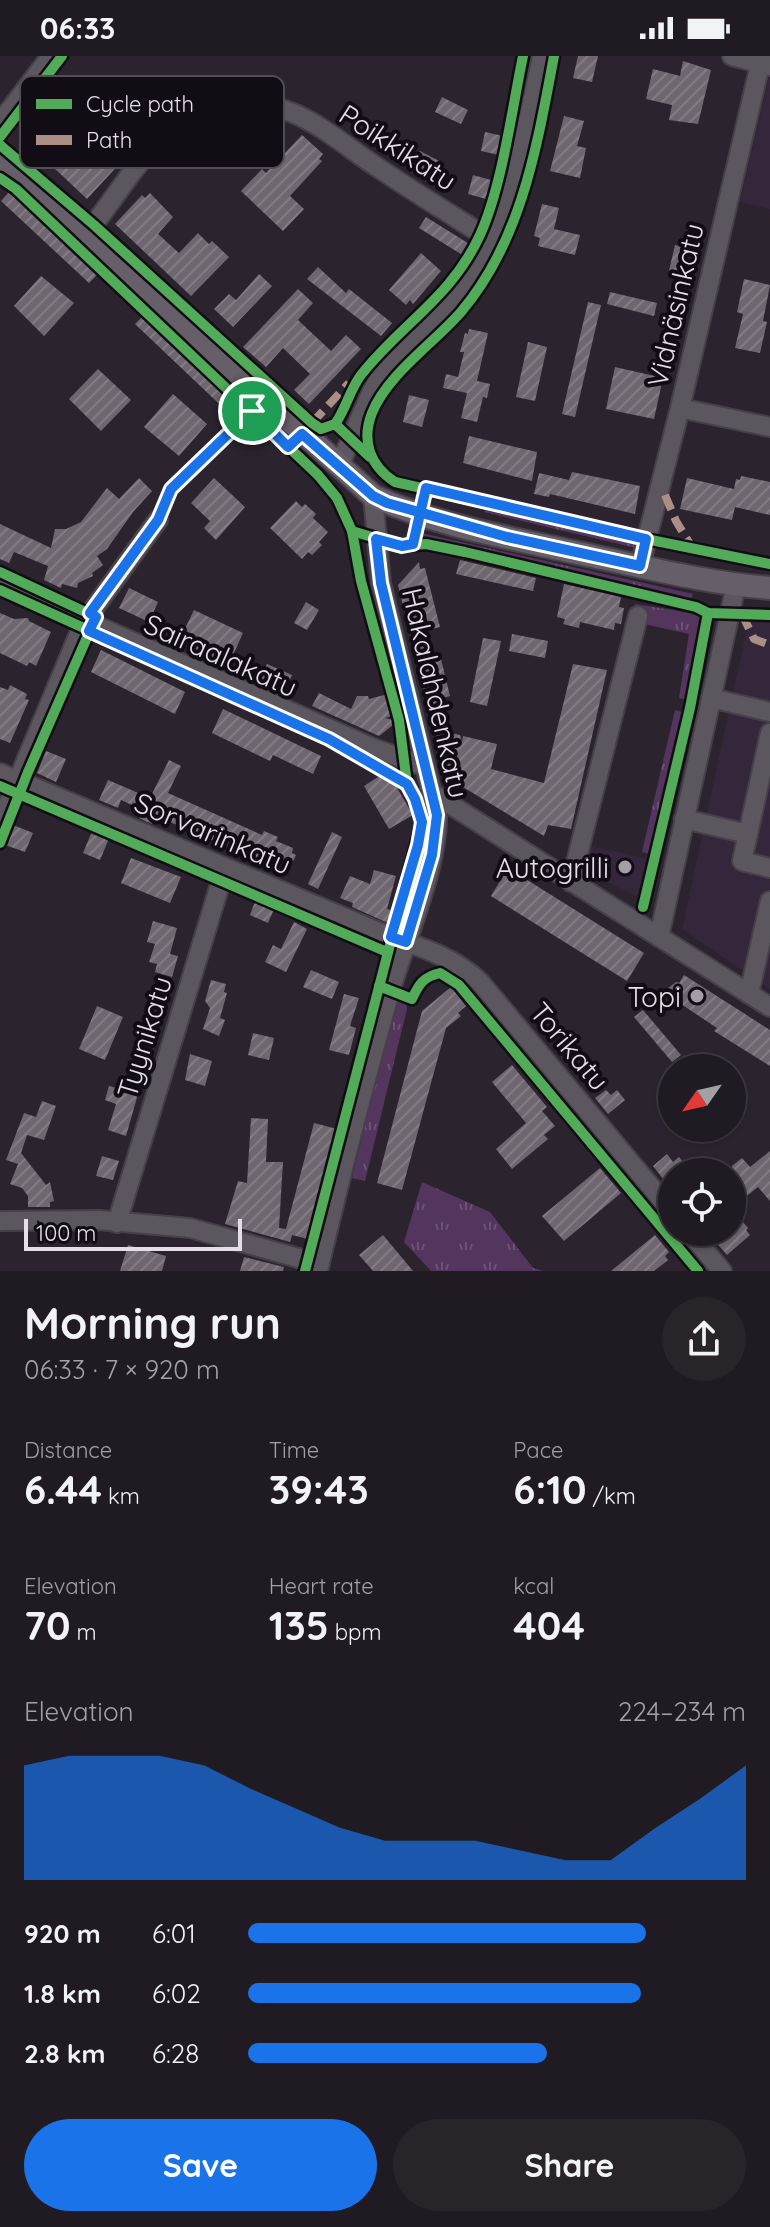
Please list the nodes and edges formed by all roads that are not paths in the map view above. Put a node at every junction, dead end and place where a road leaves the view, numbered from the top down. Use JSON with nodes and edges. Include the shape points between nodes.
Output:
{"nodes":[{"id":1,"x":51,"y":56,"type":"edge"},
{"id":2,"x":542,"y":56,"type":"edge"},
{"id":3,"x":732,"y":56,"type":"edge"},
{"id":4,"x":764,"y":62,"type":"edge"},
{"id":5,"x":36,"y":76,"type":"edge"},
{"id":6,"x":20,"y":97,"type":"edge"},
{"id":7,"x":284,"y":111,"type":"edge"},
{"id":8,"x":0,"y":123,"type":"edge"},
{"id":9,"x":1,"y":160,"type":"edge"},
{"id":10,"x":137,"y":168,"type":"edge"},
{"id":11,"x":86,"y":234,"type":"junction"},
{"id":12,"x":493,"y":241,"type":"junction"},
{"id":13,"x":680,"y":408,"type":"junction"},
{"id":14,"x":770,"y":427,"type":"edge"},
{"id":15,"x":339,"y":466,"type":"junction"},
{"id":16,"x":373,"y":496,"type":"junction"},
{"id":17,"x":158,"y":520,"type":"dead end"},
{"id":18,"x":640,"y":566,"type":"junction"},
{"id":19,"x":0,"y":583,"type":"edge"},
{"id":20,"x":736,"y":585,"type":"junction"},
{"id":21,"x":770,"y":588,"type":"edge"},
{"id":22,"x":638,"y":616,"type":"dead end"},
{"id":23,"x":84,"y":622,"type":"junction"},
{"id":24,"x":711,"y":698,"type":"junction"},
{"id":25,"x":770,"y":712,"type":"edge"},
{"id":26,"x":770,"y":733,"type":"edge"},
{"id":27,"x":424,"y":766,"type":"junction"},
{"id":28,"x":8,"y":777,"type":"edge"},
{"id":29,"x":432,"y":793,"type":"junction"},
{"id":30,"x":763,"y":796,"type":"edge"},
{"id":31,"x":684,"y":819,"type":"junction"},
{"id":32,"x":0,"y":823,"type":"edge"},
{"id":33,"x":748,"y":834,"type":"junction"},
{"id":34,"x":225,"y":868,"type":"junction"},
{"id":35,"x":770,"y":868,"type":"edge"},
{"id":36,"x":571,"y":882,"type":"junction"},
{"id":37,"x":770,"y":901,"type":"edge"},
{"id":38,"x":659,"y":937,"type":"junction"},
{"id":39,"x":406,"y":942,"type":"junction"},
{"id":40,"x":749,"y":994,"type":"junction"},
{"id":41,"x":770,"y":1007,"type":"edge"},
{"id":42,"x":658,"y":1195,"type":"edge"},
{"id":43,"x":0,"y":1221,"type":"edge"},
{"id":44,"x":117,"y":1223,"type":"junction"},
{"id":45,"x":701,"y":1246,"type":"edge"},
{"id":46,"x":319,"y":1268,"type":"edge"},
{"id":47,"x":722,"y":1271,"type":"edge"}],
"edges":[{"from":1,"to":5,"type":"street"},
{"from":2,"to":12,"type":"street"},
{"from":3,"to":4,"type":"street"},
{"from":4,"to":13,"type":"street","name":"Vidnäsinkatu"},
{"from":6,"to":8,"type":"street"},
{"from":7,"to":12,"type":"street","name":"Poikkikatu"},
{"from":9,"to":11,"type":"main road"},
{"from":10,"to":11,"type":"street","name":"Poikkikatu"},
{"from":11,"to":15,"type":"main road"},
{"from":12,"to":15,"type":"street","via":[[452,301],[384,370]]},
{"from":13,"to":14,"type":"street"},
{"from":13,"to":18,"type":"street","name":"Vidnäsinkatu"},
{"from":15,"to":16,"type":"main road"},
{"from":16,"to":18,"type":"main road","via":[[507,537]]},
{"from":16,"to":27,"type":"street","name":"Hakalahdenkatu","via":[[381,583]]},
{"from":17,"to":23,"type":"street"},
{"from":18,"to":20,"type":"main road"},
{"from":19,"to":23,"type":"street","name":"Sairaalakatu"},
{"from":20,"to":21,"type":"main road"},
{"from":20,"to":24,"type":"street"},
{"from":22,"to":36,"type":"street"},
{"from":23,"to":27,"type":"street","name":"Sairaalakatu"},
{"from":23,"to":28,"type":"street"},
{"from":24,"to":25,"type":"street"},
{"from":24,"to":31,"type":"street"},
{"from":26,"to":30,"type":"street"},
{"from":27,"to":29,"type":"street","name":"Hakalahdenkatu"},
{"from":28,"to":32,"type":"street"},
{"from":28,"to":34,"type":"street","name":"Sorvarinkatu"},
{"from":29,"to":36,"type":"street"},
{"from":29,"to":39,"type":"street","name":"Hakalahdenkatu","via":[[437,815],[434,840]]},
{"from":30,"to":33,"type":"street"},
{"from":31,"to":33,"type":"street"},
{"from":31,"to":38,"type":"street"},
{"from":33,"to":35,"type":"street","via":[[742,861]]},
{"from":34,"to":39,"type":"street","name":"Sorvarinkatu"},
{"from":34,"to":44,"type":"street","name":"Tyynikatu"},
{"from":36,"to":38,"type":"street"},
{"from":37,"to":40,"type":"street"},
{"from":38,"to":40,"type":"street"},
{"from":39,"to":42,"type":"street","name":"Torikatu","via":[[457,964],[480,982]]},
{"from":39,"to":46,"type":"street","name":"Hakalahdenkatu"},
{"from":40,"to":41,"type":"street"},
{"from":43,"to":44,"type":"street"},
{"from":44,"to":46,"type":"street","via":[[190,1228]]},
{"from":45,"to":47,"type":"street"}]}
